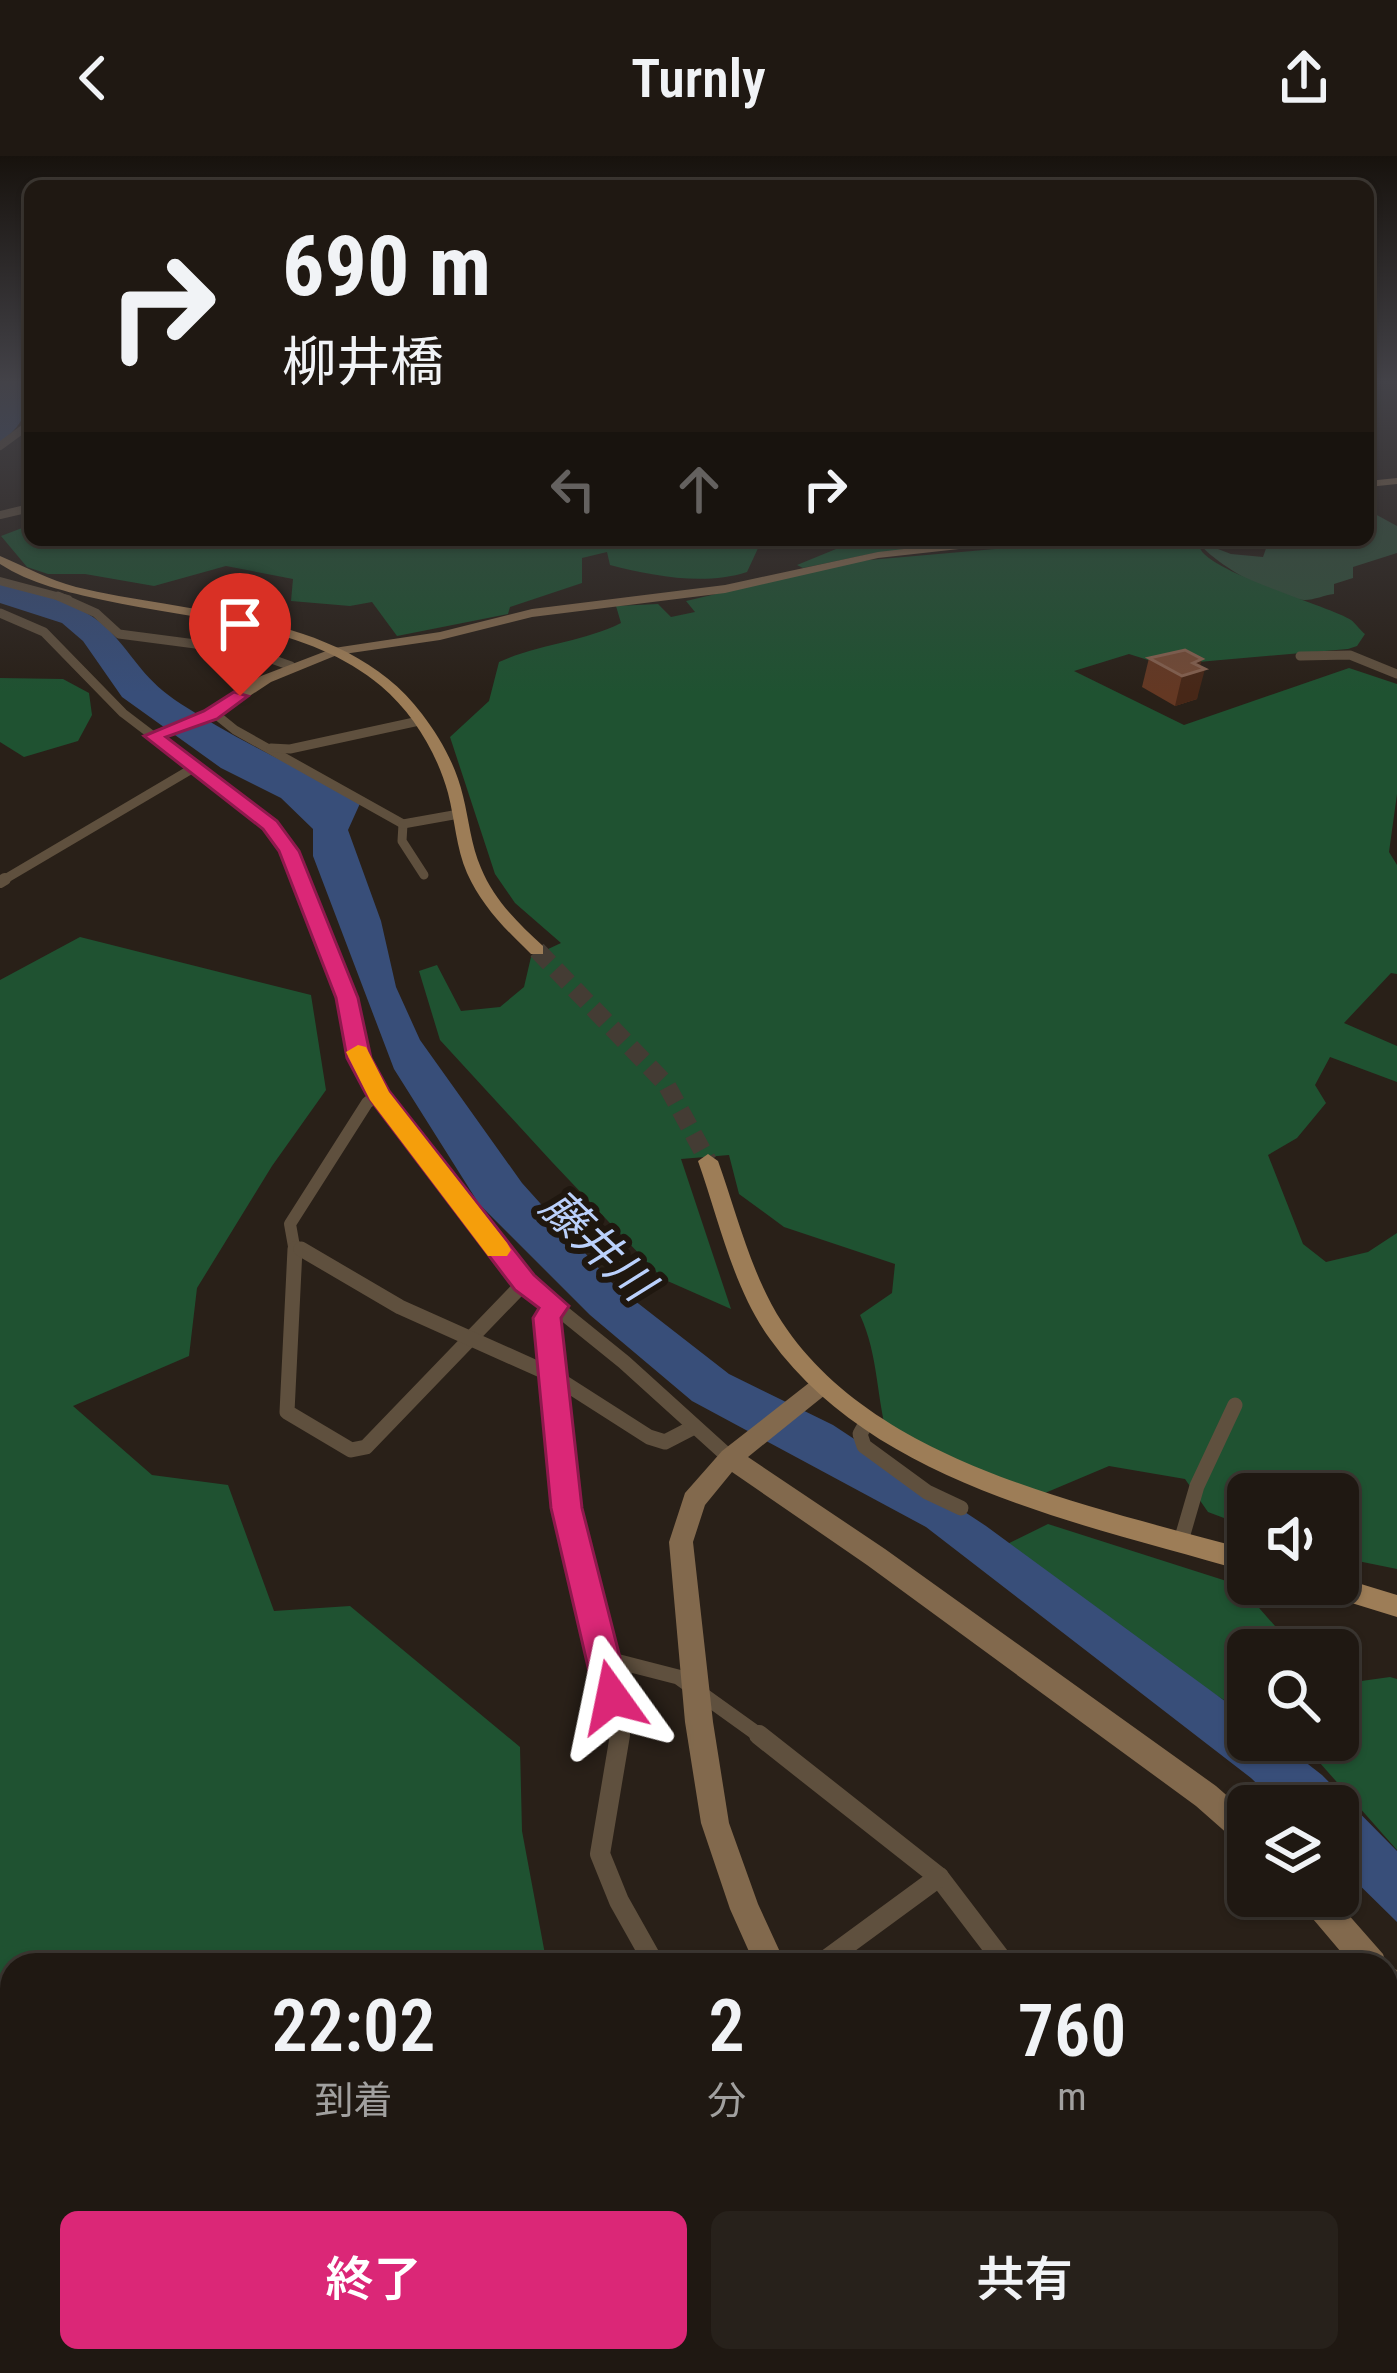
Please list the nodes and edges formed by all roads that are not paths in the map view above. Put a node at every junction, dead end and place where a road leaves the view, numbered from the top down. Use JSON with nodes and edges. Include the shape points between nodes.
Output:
{"nodes":[{"id":1,"x":959,"y":546,"type":"edge"},
{"id":2,"x":0,"y":559,"type":"edge"},
{"id":3,"x":0,"y":581,"type":"edge"},
{"id":4,"x":72,"y":590,"type":"junction"},
{"id":5,"x":49,"y":592,"type":"junction"},
{"id":6,"x":0,"y":614,"type":"edge"},
{"id":7,"x":334,"y":652,"type":"junction"},
{"id":8,"x":1300,"y":656,"type":"dead end"},
{"id":9,"x":291,"y":666,"type":"junction"},
{"id":10,"x":1397,"y":674,"type":"edge"},
{"id":11,"x":210,"y":715,"type":"junction"},
{"id":12,"x":419,"y":721,"type":"junction"},
{"id":13,"x":153,"y":736,"type":"junction"},
{"id":14,"x":266,"y":748,"type":"junction"},
{"id":15,"x":195,"y":767,"type":"junction"},
{"id":16,"x":459,"y":814,"type":"junction"},
{"id":17,"x":403,"y":824,"type":"junction"},
{"id":18,"x":424,"y":874,"type":"dead end"},
{"id":19,"x":0,"y":882,"type":"edge"},
{"id":20,"x":537,"y":950,"type":"tunnel mouth"},
{"id":21,"x":378,"y":1094,"type":"junction"},
{"id":22,"x":708,"y":1161,"type":"tunnel mouth"},
{"id":23,"x":296,"y":1246,"type":"junction"},
{"id":24,"x":525,"y":1282,"type":"junction"},
{"id":25,"x":555,"y":1306,"type":"junction"},
{"id":26,"x":472,"y":1337,"type":"junction"},
{"id":27,"x":552,"y":1375,"type":"junction"},
{"id":28,"x":813,"y":1392,"type":"junction"},
{"id":29,"x":1235,"y":1405,"type":"dead end"},
{"id":30,"x":868,"y":1420,"type":"junction"},
{"id":31,"x":694,"y":1427,"type":"junction"},
{"id":32,"x":738,"y":1452,"type":"junction"},
{"id":33,"x":961,"y":1508,"type":"dead end"},
{"id":34,"x":1181,"y":1540,"type":"junction"},
{"id":35,"x":1227,"y":1554,"type":"edge"},
{"id":36,"x":1359,"y":1594,"type":"edge"},
{"id":37,"x":1397,"y":1606,"type":"edge"},
{"id":38,"x":604,"y":1658,"type":"junction"},
{"id":39,"x":698,"y":1688,"type":"junction"},
{"id":40,"x":1227,"y":1814,"type":"edge"},
{"id":41,"x":939,"y":1877,"type":"junction"},
{"id":42,"x":1330,"y":1917,"type":"edge"},
{"id":43,"x":648,"y":1953,"type":"edge"},
{"id":44,"x":765,"y":1953,"type":"edge"},
{"id":45,"x":835,"y":1953,"type":"edge"},
{"id":46,"x":997,"y":1953,"type":"edge"},
{"id":47,"x":1362,"y":1953,"type":"edge"}],
"edges":[{"from":1,"to":7,"type":"street"},
{"from":2,"to":4,"type":"main road"},
{"from":3,"to":5,"type":"street"},
{"from":4,"to":5,"type":"street"},
{"from":4,"to":7,"type":"main road"},
{"from":5,"to":9,"type":"street","via":[[118,634],[249,652]]},
{"from":6,"to":13,"type":"street","via":[[44,632]]},
{"from":7,"to":9,"type":"street"},
{"from":7,"to":12,"type":"main road","via":[[379,678]]},
{"from":8,"to":10,"type":"street","via":[[1347,653]]},
{"from":9,"to":11,"type":"street"},
{"from":11,"to":13,"type":"street"},
{"from":11,"to":14,"type":"street"},
{"from":12,"to":14,"type":"street"},
{"from":12,"to":16,"type":"main road","via":[[441,755]]},
{"from":13,"to":15,"type":"street"},
{"from":14,"to":17,"type":"street"},
{"from":15,"to":19,"type":"street"},
{"from":15,"to":21,"type":"street","via":[[270,825],[289,851]]},
{"from":16,"to":17,"type":"street"},
{"from":16,"to":20,"type":"main road","via":[[488,897]]},
{"from":17,"to":18,"type":"street","via":[[402,841]]},
{"from":21,"to":23,"type":"street","via":[[290,1224]]},
{"from":21,"to":24,"type":"street"},
{"from":22,"to":28,"type":"main road","via":[[756,1292]]},
{"from":23,"to":26,"type":"street"},
{"from":23,"to":26,"type":"street","via":[[287,1412],[351,1450],[366,1447]]},
{"from":24,"to":25,"type":"street"},
{"from":24,"to":26,"type":"street"},
{"from":25,"to":27,"type":"street","via":[[547,1318]]},
{"from":25,"to":31,"type":"street"},
{"from":26,"to":27,"type":"street"},
{"from":27,"to":31,"type":"street","via":[[649,1438],[665,1442]]},
{"from":27,"to":38,"type":"street","via":[[567,1508]]},
{"from":28,"to":30,"type":"main road"},
{"from":28,"to":32,"type":"street"},
{"from":29,"to":34,"type":"street"},
{"from":30,"to":33,"type":"street","via":[[864,1446]]},
{"from":30,"to":34,"type":"main road","via":[[1029,1495]]},
{"from":31,"to":32,"type":"street"},
{"from":32,"to":39,"type":"street","via":[[694,1500],[681,1542]]},
{"from":32,"to":40,"type":"street"},
{"from":34,"to":35,"type":"main road"},
{"from":36,"to":37,"type":"main road"},
{"from":38,"to":39,"type":"street"},
{"from":38,"to":43,"type":"street","via":[[620,1736],[601,1855]]},
{"from":39,"to":41,"type":"street"},
{"from":39,"to":44,"type":"street","via":[[715,1823]]},
{"from":41,"to":45,"type":"street"},
{"from":41,"to":46,"type":"street"},
{"from":42,"to":47,"type":"street"}]}
